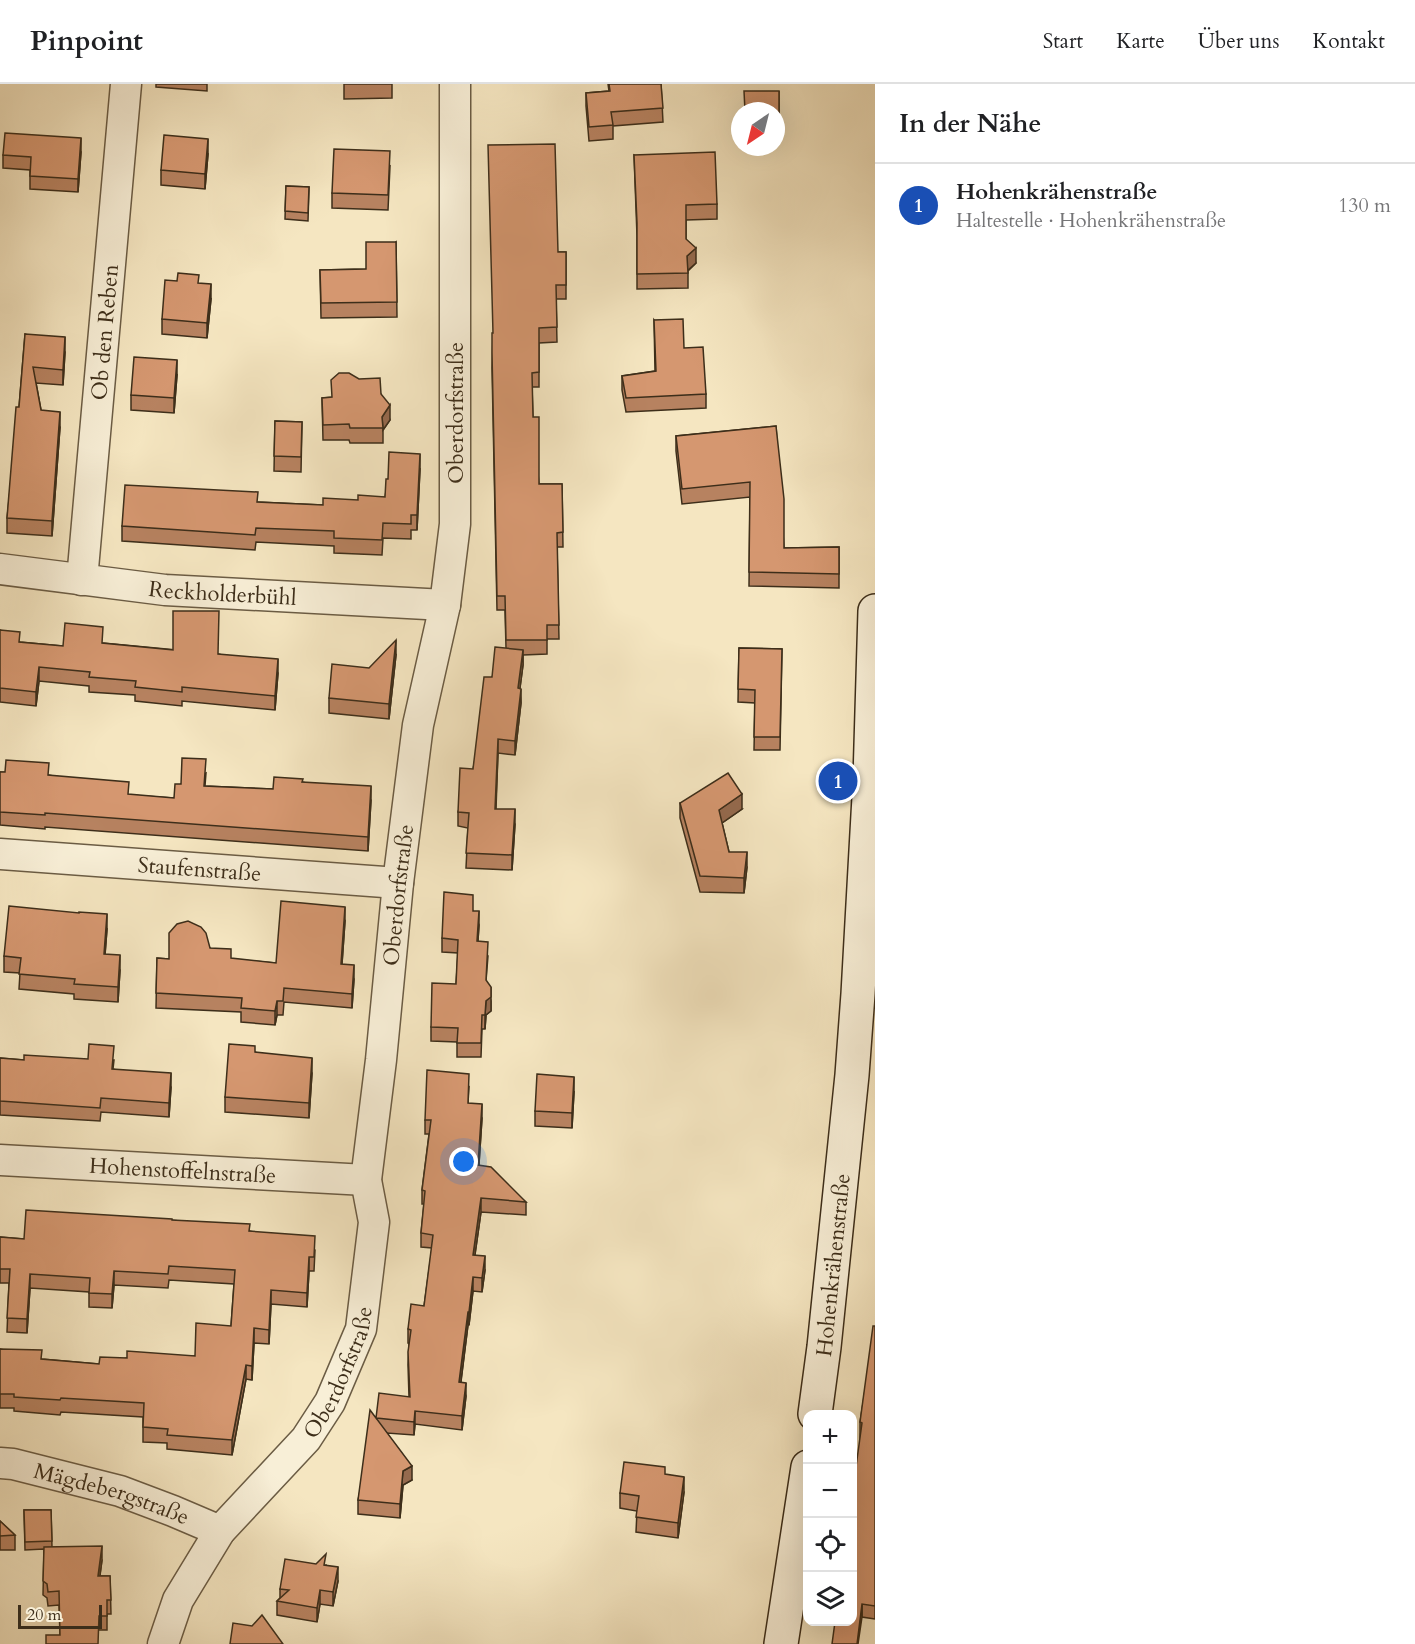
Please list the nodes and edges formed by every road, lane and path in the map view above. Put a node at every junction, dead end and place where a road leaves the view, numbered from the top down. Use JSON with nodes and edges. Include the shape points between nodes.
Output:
{"nodes":[{"id":1,"x":126,"y":84,"type":"edge"},
{"id":2,"x":455,"y":84,"type":"edge"},
{"id":3,"x":0,"y":569,"type":"edge"},
{"id":4,"x":82,"y":580,"type":"junction"},
{"id":5,"x":445,"y":605,"type":"junction"},
{"id":6,"x":875,"y":611,"type":"edge"},
{"id":7,"x":0,"y":854,"type":"edge"},
{"id":8,"x":398,"y":884,"type":"junction"},
{"id":9,"x":869,"y":900,"type":"edge"},
{"id":10,"x":0,"y":1160,"type":"edge"},
{"id":11,"x":366,"y":1180,"type":"junction"},
{"id":12,"x":816,"y":1410,"type":"edge"},
{"id":13,"x":0,"y":1463,"type":"edge"},
{"id":14,"x":803,"y":1494,"type":"edge"},
{"id":15,"x":220,"y":1531,"type":"junction"},
{"id":16,"x":163,"y":1644,"type":"edge"},
{"id":17,"x":781,"y":1644,"type":"edge"}],
"edges":[{"from":1,"to":4,"type":"street","name":"Ob den Reben"},
{"from":2,"to":5,"type":"street","name":"Oberdorfstraße","via":[[454,524]]},
{"from":3,"to":4,"type":"street","name":"Reckholderbühl"},
{"from":4,"to":5,"type":"street","name":"Reckholderbühl","via":[[165,590]]},
{"from":5,"to":8,"type":"street","name":"Oberdorfstraße","via":[[418,725]]},
{"from":6,"to":9,"type":"main road","name":"Hohenkrähenstraße"},
{"from":7,"to":8,"type":"street","name":"Staufenstraße"},
{"from":8,"to":11,"type":"street","name":"Oberdorfstraße"},
{"from":9,"to":12,"type":"main road","name":"Hohenkrähenstraße"},
{"from":10,"to":11,"type":"street","name":"Hohenstoffelnstraße"},
{"from":11,"to":15,"type":"street","name":"Oberdorfstraße","via":[[374,1222],[361,1329],[330,1402],[306,1439]]},
{"from":13,"to":15,"type":"street","name":"Mägdebergstraße","via":[[120,1491]]},
{"from":14,"to":17,"type":"main road"},
{"from":15,"to":16,"type":"street","name":"Oberdorfstraße","via":[[178,1600]]}]}
